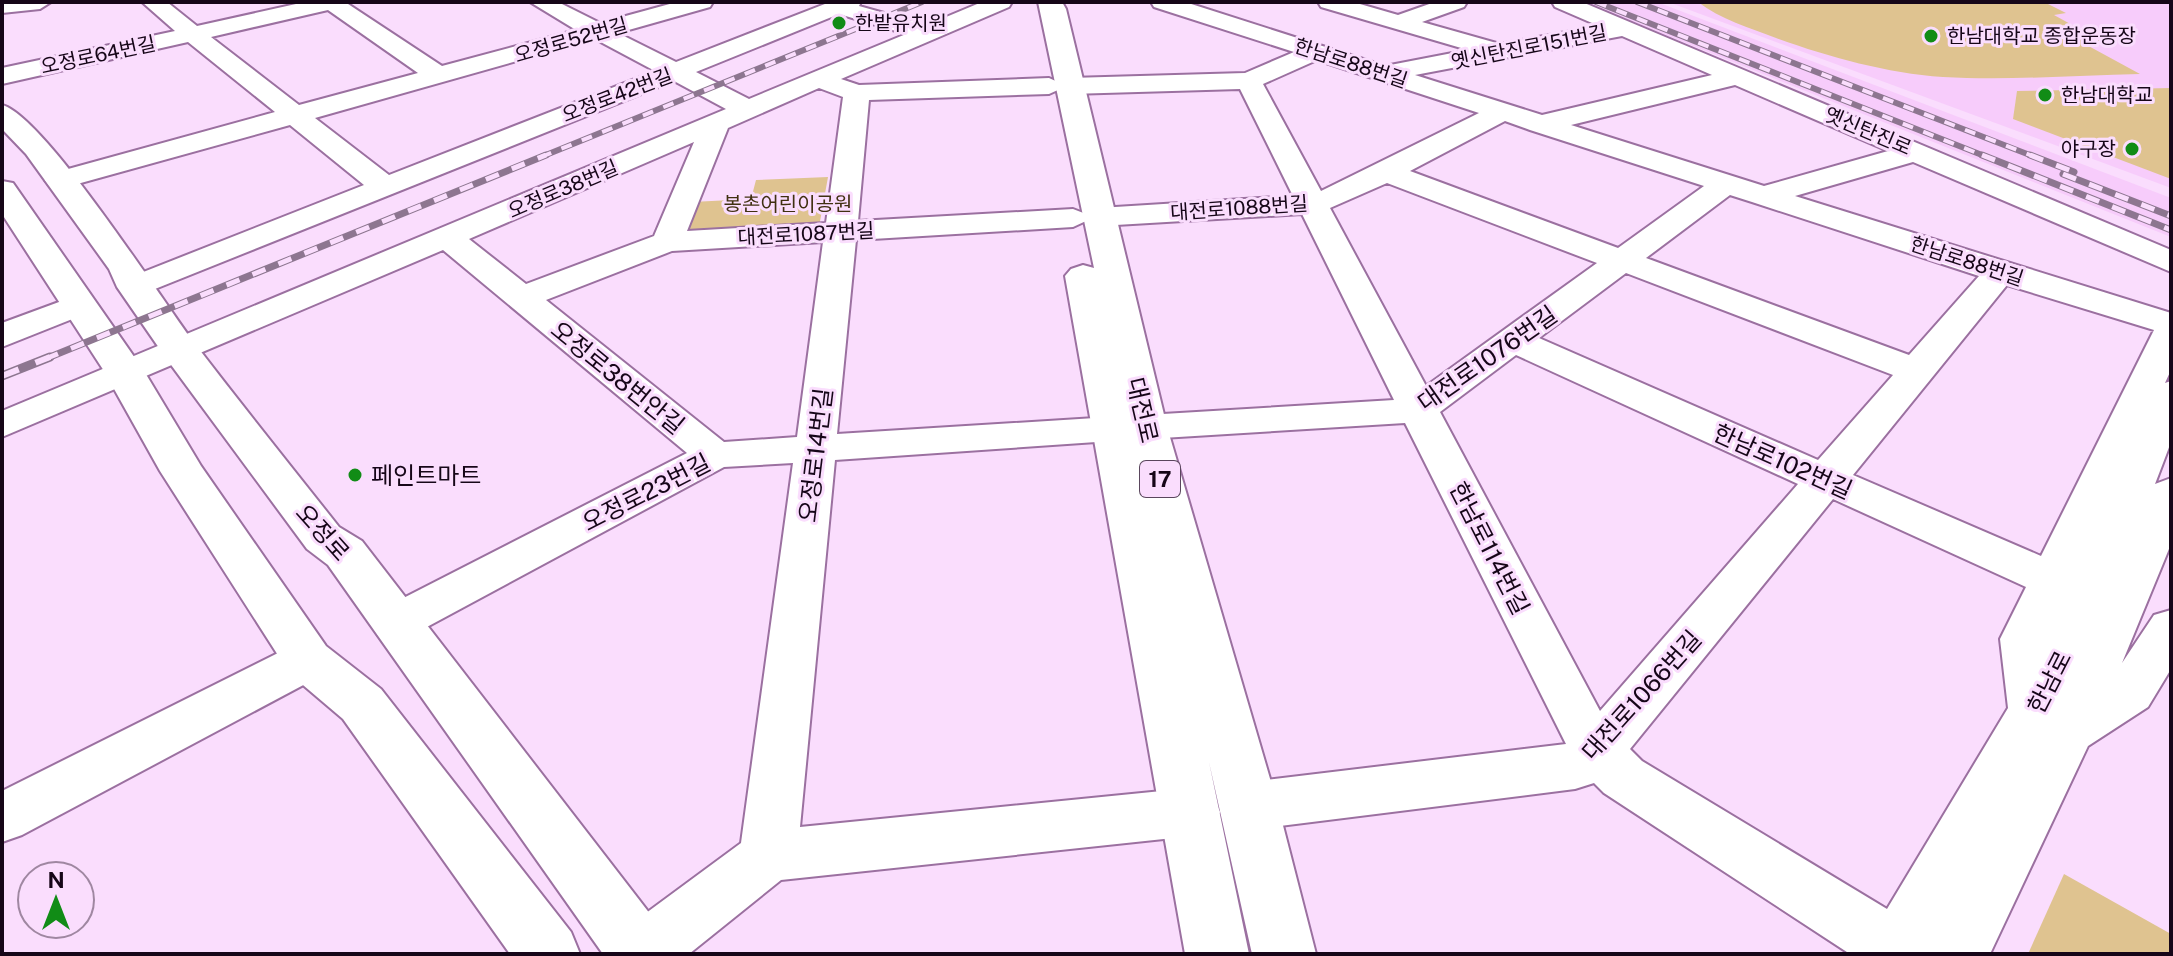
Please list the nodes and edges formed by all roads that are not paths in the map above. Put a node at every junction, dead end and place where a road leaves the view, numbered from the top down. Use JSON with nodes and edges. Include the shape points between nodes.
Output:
{"nodes":[{"id":1,"x":40,"y":2,"type":"edge"},
{"id":2,"x":153,"y":2,"type":"edge"},
{"id":3,"x":331,"y":2,"type":"edge"},
{"id":4,"x":541,"y":2,"type":"edge"},
{"id":5,"x":702,"y":2,"type":"edge"},
{"id":6,"x":1001,"y":2,"type":"edge"},
{"id":7,"x":1036,"y":2,"type":"edge"},
{"id":8,"x":1050,"y":2,"type":"edge"},
{"id":9,"x":1162,"y":2,"type":"edge"},
{"id":10,"x":1329,"y":2,"type":"edge"},
{"id":11,"x":1456,"y":2,"type":"edge"},
{"id":12,"x":1563,"y":2,"type":"edge"},
{"id":13,"x":844,"y":4,"type":"edge"},
{"id":14,"x":2,"y":6,"type":"edge"},
{"id":15,"x":1243,"y":8,"type":"dead end"},
{"id":16,"x":1214,"y":19,"type":"junction"},
{"id":17,"x":1399,"y":22,"type":"junction"},
{"id":18,"x":1626,"y":28,"type":"junction"},
{"id":19,"x":600,"y":32,"type":"junction"},
{"id":20,"x":930,"y":33,"type":"junction"},
{"id":21,"x":193,"y":34,"type":"junction"},
{"id":22,"x":1315,"y":52,"type":"junction"},
{"id":23,"x":1501,"y":52,"type":"junction"},
{"id":24,"x":676,"y":72,"type":"junction"},
{"id":25,"x":1384,"y":74,"type":"junction"},
{"id":26,"x":2,"y":76,"type":"edge"},
{"id":27,"x":439,"y":76,"type":"junction"},
{"id":28,"x":1739,"y":76,"type":"junction"},
{"id":29,"x":1249,"y":81,"type":"junction"},
{"id":30,"x":839,"y":86,"type":"junction"},
{"id":31,"x":1060,"y":86,"type":"junction"},
{"id":32,"x":749,"y":110,"type":"junction"},
{"id":33,"x":1502,"y":112,"type":"junction"},
{"id":34,"x":2,"y":113,"type":"edge"},
{"id":35,"x":295,"y":116,"type":"junction"},
{"id":36,"x":1540,"y":124,"type":"junction"},
{"id":37,"x":715,"y":125,"type":"junction"},
{"id":38,"x":1918,"y":152,"type":"junction"},
{"id":39,"x":1385,"y":172,"type":"junction"},
{"id":40,"x":60,"y":180,"type":"junction"},
{"id":41,"x":1726,"y":184,"type":"junction"},
{"id":42,"x":384,"y":186,"type":"junction"},
{"id":43,"x":3,"y":192,"type":"edge"},
{"id":44,"x":1763,"y":196,"type":"junction"},
{"id":45,"x":1314,"y":204,"type":"junction"},
{"id":46,"x":1086,"y":217,"type":"junction"},
{"id":47,"x":841,"y":232,"type":"junction"},
{"id":48,"x":448,"y":238,"type":"junction"},
{"id":49,"x":667,"y":242,"type":"junction"},
{"id":50,"x":1622,"y":261,"type":"junction"},
{"id":51,"x":2171,"y":262,"type":"edge"},
{"id":52,"x":2000,"y":272,"type":"junction"},
{"id":53,"x":135,"y":287,"type":"junction"},
{"id":54,"x":520,"y":298,"type":"junction"},
{"id":55,"x":78,"y":305,"type":"junction"},
{"id":56,"x":2171,"y":324,"type":"edge"},
{"id":57,"x":2171,"y":331,"type":"edge"},
{"id":58,"x":2,"y":336,"type":"edge"},
{"id":59,"x":1514,"y":341,"type":"junction"},
{"id":60,"x":180,"y":350,"type":"junction"},
{"id":61,"x":124,"y":371,"type":"junction"},
{"id":62,"x":1917,"y":371,"type":"junction"},
{"id":63,"x":2165,"y":408,"type":"edge"},
{"id":64,"x":1418,"y":410,"type":"junction"},
{"id":65,"x":2,"y":425,"type":"edge"},
{"id":66,"x":1129,"y":428,"type":"junction"},
{"id":67,"x":816,"y":449,"type":"junction"},
{"id":68,"x":715,"y":455,"type":"junction"},
{"id":69,"x":1826,"y":480,"type":"junction"},
{"id":70,"x":2171,"y":492,"type":"edge"},
{"id":71,"x":2052,"y":580,"type":"junction"},
{"id":72,"x":395,"y":623,"type":"junction"},
{"id":73,"x":2170,"y":631,"type":"edge"},
{"id":74,"x":308,"y":660,"type":"junction"},
{"id":75,"x":2051,"y":722,"type":"junction"},
{"id":76,"x":1598,"y":750,"type":"junction"},
{"id":77,"x":1249,"y":806,"type":"junction"},
{"id":78,"x":1192,"y":812,"type":"junction"},
{"id":79,"x":2,"y":818,"type":"edge"},
{"id":80,"x":768,"y":856,"type":"junction"},
{"id":81,"x":1898,"y":952,"type":"edge"},
{"id":82,"x":548,"y":954,"type":"edge"},
{"id":83,"x":641,"y":954,"type":"edge"},
{"id":84,"x":1217,"y":954,"type":"edge"},
{"id":85,"x":1284,"y":954,"type":"edge"},
{"id":86,"x":1958,"y":954,"type":"edge"}],
"edges":[{"from":1,"to":14,"type":"street"},
{"from":2,"to":21,"type":"street","name":"오정로64번길"},
{"from":3,"to":21,"type":"street","name":"오정로64번길"},
{"from":3,"to":27,"type":"street"},
{"from":4,"to":19,"type":"street"},
{"from":5,"to":19,"type":"street","name":"오정로52번길"},
{"from":6,"to":20,"type":"street","name":"오정로38번길"},
{"from":7,"to":31,"type":"main road","name":"대전로","number":"17","via":[[1034,11]]},
{"from":8,"to":31,"type":"main road","name":"대전로","number":"17"},
{"from":9,"to":16,"type":"street","name":"한남로88번길"},
{"from":10,"to":17,"type":"street"},
{"from":11,"to":17,"type":"street"},
{"from":12,"to":18,"type":"street","name":"옛신탄진로"},
{"from":13,"to":20,"type":"street"},
{"from":13,"to":24,"type":"street","name":"오정로42번길"},
{"from":15,"to":16,"type":"street"},
{"from":16,"to":22,"type":"street","name":"한남로88번길"},
{"from":17,"to":23,"type":"street"},
{"from":18,"to":23,"type":"street","name":"옛신탄진로151번길"},
{"from":18,"to":28,"type":"street","name":"옛신탄진로"},
{"from":19,"to":24,"type":"street"},
{"from":19,"to":27,"type":"street","name":"오정로52번길"},
{"from":20,"to":30,"type":"street","name":"오정로38번길"},
{"from":21,"to":26,"type":"street","name":"오정로64번길"},
{"from":21,"to":35,"type":"street"},
{"from":22,"to":25,"type":"street","name":"한남로88번길"},
{"from":22,"to":29,"type":"street"},
{"from":23,"to":25,"type":"street","name":"옛신탄진로151번길"},
{"from":24,"to":32,"type":"street"},
{"from":24,"to":42,"type":"street","name":"오정로42번길"},
{"from":25,"to":33,"type":"street","name":"한남로88번길"},
{"from":27,"to":35,"type":"street","name":"오정로52번길"},
{"from":28,"to":36,"type":"street"},
{"from":28,"to":38,"type":"street","name":"옛신탄진로"},
{"from":29,"to":31,"type":"street"},
{"from":29,"to":45,"type":"street","name":"한남로114번길"},
{"from":30,"to":31,"type":"street"},
{"from":30,"to":32,"type":"street","name":"오정로38번길"},
{"from":30,"to":47,"type":"street","name":"오정로14번길"},
{"from":31,"to":46,"type":"main road","name":"대전로","number":"17"},
{"from":32,"to":37,"type":"street","name":"오정로38번길"},
{"from":33,"to":36,"type":"street","name":"한남로88번길"},
{"from":33,"to":39,"type":"street","name":"대전로1088번길"},
{"from":34,"to":40,"type":"main road","name":"오정로"},
{"from":35,"to":40,"type":"street","name":"오정로52번길"},
{"from":35,"to":42,"type":"street"},
{"from":36,"to":41,"type":"street","name":"한남로88번길"},
{"from":37,"to":48,"type":"street","name":"오정로38번길"},
{"from":37,"to":49,"type":"street"},
{"from":38,"to":44,"type":"street"},
{"from":38,"to":51,"type":"street","name":"옛신탄진로"},
{"from":39,"to":45,"type":"street","name":"대전로1088번길"},
{"from":39,"to":50,"type":"street"},
{"from":40,"to":53,"type":"main road","name":"오정로"},
{"from":41,"to":44,"type":"street","name":"한남로88번길"},
{"from":41,"to":50,"type":"street","name":"대전로1076번길"},
{"from":42,"to":53,"type":"street","name":"오정로42번길"},
{"from":43,"to":55,"type":"main road"},
{"from":44,"to":52,"type":"street","name":"한남로88번길"},
{"from":45,"to":46,"type":"street","name":"대전로1088번길"},
{"from":45,"to":64,"type":"street","name":"한남로114번길"},
{"from":46,"to":47,"type":"street","name":"대전로1087번길"},
{"from":46,"to":66,"type":"main road","name":"대전로","number":"17"},
{"from":47,"to":49,"type":"street","name":"대전로1087번길"},
{"from":47,"to":67,"type":"street","name":"오정로14번길"},
{"from":48,"to":54,"type":"street","name":"오정로38번안길"},
{"from":48,"to":60,"type":"street","name":"오정로38번길"},
{"from":49,"to":54,"type":"street","name":"오정로38번안길"},
{"from":50,"to":59,"type":"street","name":"대전로1076번길"},
{"from":50,"to":62,"type":"street"},
{"from":52,"to":56,"type":"street","name":"한남로88번길"},
{"from":52,"to":62,"type":"street","name":"대전로1066번길"},
{"from":53,"to":60,"type":"main road","name":"오정로"},
{"from":54,"to":68,"type":"street","name":"오정로38번안길"},
{"from":55,"to":58,"type":"street"},
{"from":55,"to":61,"type":"main road"},
{"from":57,"to":71,"type":"street"},
{"from":59,"to":64,"type":"street","name":"대전로1076번길"},
{"from":59,"to":69,"type":"street","name":"한남로102번길"},
{"from":60,"to":61,"type":"street","name":"오정로38번길"},
{"from":60,"to":72,"type":"main road","name":"오정로","via":[[323,538],[345,553]]},
{"from":61,"to":65,"type":"street","name":"오정로38번길"},
{"from":61,"to":74,"type":"main road","via":[[182,471]]},
{"from":62,"to":69,"type":"street","name":"대전로1066번길"},
{"from":63,"to":75,"type":"street","name":"한남로","via":[[2060,663]]},
{"from":64,"to":66,"type":"street","name":"대전로1076번길"},
{"from":64,"to":76,"type":"street","name":"한남로114번길"},
{"from":66,"to":67,"type":"street","name":"오정로23번길"},
{"from":66,"to":77,"type":"main road","name":"대전로","number":"17"},
{"from":66,"to":78,"type":"main road","name":"대전로","number":"17"},
{"from":67,"to":68,"type":"street","name":"오정로23번길"},
{"from":67,"to":80,"type":"street","name":"오정로14번길"},
{"from":68,"to":72,"type":"street","name":"오정로23번길"},
{"from":69,"to":71,"type":"street","name":"한남로102번길"},
{"from":69,"to":76,"type":"street","name":"대전로1066번길"},
{"from":70,"to":75,"type":"street","name":"한남로"},
{"from":71,"to":75,"type":"street","via":[[2024,639]]},
{"from":72,"to":83,"type":"main road","name":"오정로"},
{"from":73,"to":75,"type":"street","via":[[2130,693]]},
{"from":74,"to":79,"type":"street"},
{"from":74,"to":82,"type":"main road","via":[[362,704]]},
{"from":75,"to":81,"type":"street","name":"한남로"},
{"from":75,"to":86,"type":"street","name":"한남로"},
{"from":76,"to":77,"type":"street","name":"대전로1066번길","via":[[1575,767]]},
{"from":76,"to":81,"type":"street","name":"한남로114번길","via":[[1623,777]]},
{"from":77,"to":85,"type":"main road","name":"대전로","number":"17"},
{"from":78,"to":80,"type":"street"},
{"from":78,"to":84,"type":"main road","name":"대전로","number":"17"},
{"from":80,"to":83,"type":"street"}]}
